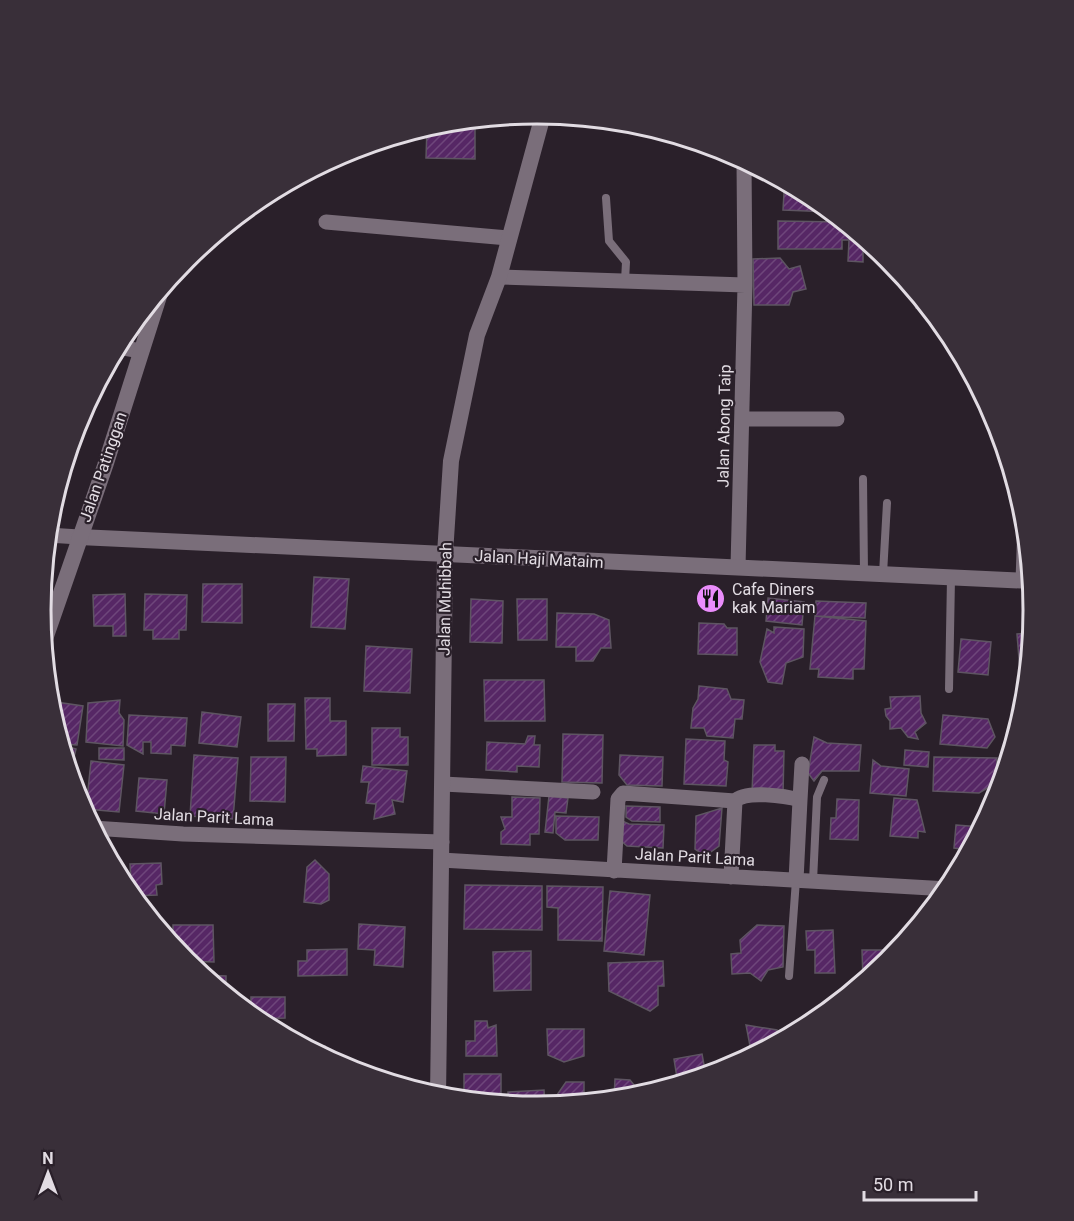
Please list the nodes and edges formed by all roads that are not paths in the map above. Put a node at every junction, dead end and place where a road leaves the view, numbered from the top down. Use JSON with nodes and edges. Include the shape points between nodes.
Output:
{"nodes":[{"id":1,"x":540,"y":124,"type":"edge"},
{"id":2,"x":744,"y":171,"type":"edge"},
{"id":3,"x":606,"y":198,"type":"dead end"},
{"id":4,"x":326,"y":222,"type":"dead end"},
{"id":5,"x":508,"y":238,"type":"junction"},
{"id":6,"x":499,"y":277,"type":"junction"},
{"id":7,"x":625,"y":281,"type":"junction"},
{"id":8,"x":745,"y":285,"type":"junction"},
{"id":9,"x":153,"y":313,"type":"edge"},
{"id":10,"x":128,"y":349,"type":"edge"},
{"id":11,"x":141,"y":351,"type":"junction"},
{"id":12,"x":742,"y":419,"type":"junction"},
{"id":13,"x":837,"y":420,"type":"dead end"},
{"id":14,"x":863,"y":479,"type":"dead end"},
{"id":15,"x":887,"y":503,"type":"dead end"},
{"id":16,"x":57,"y":536,"type":"edge"},
{"id":17,"x":79,"y":537,"type":"junction"},
{"id":18,"x":446,"y":554,"type":"junction"},
{"id":19,"x":738,"y":567,"type":"junction"},
{"id":20,"x":864,"y":573,"type":"junction"},
{"id":21,"x":883,"y":574,"type":"junction"},
{"id":22,"x":951,"y":578,"type":"junction"},
{"id":23,"x":1022,"y":581,"type":"edge"},
{"id":24,"x":51,"y":620,"type":"edge"},
{"id":25,"x":949,"y":689,"type":"dead end"},
{"id":26,"x":802,"y":764,"type":"dead end"},
{"id":27,"x":824,"y":780,"type":"dead end"},
{"id":28,"x":443,"y":784,"type":"junction"},
{"id":29,"x":593,"y":792,"type":"dead end"},
{"id":30,"x":800,"y":800,"type":"junction"},
{"id":31,"x":735,"y":801,"type":"junction"},
{"id":32,"x":103,"y":829,"type":"edge"},
{"id":33,"x":442,"y":842,"type":"junction"},
{"id":34,"x":441,"y":860,"type":"junction"},
{"id":35,"x":614,"y":871,"type":"junction"},
{"id":36,"x":731,"y":877,"type":"junction"},
{"id":37,"x":796,"y":880,"type":"junction"},
{"id":38,"x":813,"y":881,"type":"junction"},
{"id":39,"x":936,"y":888,"type":"edge"},
{"id":40,"x":789,"y":976,"type":"dead end"},
{"id":41,"x":438,"y":1086,"type":"edge"}],
"edges":[{"from":1,"to":5,"type":"main road","name":"Jalan Muhibbah"},
{"from":2,"to":8,"type":"street","name":"Jalan Abong Taip"},
{"from":3,"to":7,"type":"lane","via":[[609,241],[626,262]]},
{"from":4,"to":5,"type":"street"},
{"from":5,"to":6,"type":"main road","name":"Jalan Muhibbah"},
{"from":6,"to":7,"type":"street"},
{"from":6,"to":18,"type":"main road","name":"Jalan Muhibbah","via":[[477,335],[455,434]]},
{"from":7,"to":8,"type":"street"},
{"from":8,"to":12,"type":"street","name":"Jalan Abong Taip"},
{"from":9,"to":11,"type":"main road","name":"Jalan Patinggan"},
{"from":10,"to":11,"type":"street"},
{"from":11,"to":17,"type":"main road","name":"Jalan Patinggan"},
{"from":12,"to":13,"type":"street"},
{"from":12,"to":19,"type":"street","name":"Jalan Abong Taip"},
{"from":14,"to":20,"type":"lane"},
{"from":15,"to":21,"type":"lane"},
{"from":16,"to":17,"type":"street","name":"Jalan Haji Mataim"},
{"from":17,"to":18,"type":"main road","name":"Jalan Haji Mataim"},
{"from":17,"to":24,"type":"main road","name":"Jalan Patinggan"},
{"from":18,"to":19,"type":"main road","name":"Jalan Haji Mataim"},
{"from":18,"to":28,"type":"main road","name":"Jalan Muhibbah"},
{"from":19,"to":20,"type":"main road","name":"Jalan Haji Mataim"},
{"from":20,"to":21,"type":"main road","name":"Jalan Haji Mataim"},
{"from":21,"to":22,"type":"main road","name":"Jalan Haji Mataim"},
{"from":22,"to":23,"type":"main road","name":"Jalan Haji Mataim"},
{"from":22,"to":25,"type":"lane"},
{"from":26,"to":30,"type":"street"},
{"from":27,"to":38,"type":"lane","via":[[817,797]]},
{"from":28,"to":29,"type":"street"},
{"from":28,"to":33,"type":"main road","name":"Jalan Muhibbah"},
{"from":30,"to":31,"type":"street","via":[[746,795]]},
{"from":30,"to":37,"type":"street"},
{"from":31,"to":35,"type":"street","via":[[623,793],[618,799]]},
{"from":31,"to":36,"type":"street"},
{"from":32,"to":33,"type":"street","name":"Jalan Parit Lama"},
{"from":33,"to":34,"type":"main road","name":"Jalan Muhibbah"},
{"from":34,"to":35,"type":"street","name":"Jalan Parit Lama"},
{"from":34,"to":41,"type":"main road","name":"Jalan Muhibbah"},
{"from":35,"to":36,"type":"street","name":"Jalan Parit Lama"},
{"from":36,"to":37,"type":"street","name":"Jalan Parit Lama"},
{"from":37,"to":38,"type":"street","name":"Jalan Parit Lama"},
{"from":37,"to":40,"type":"lane"},
{"from":38,"to":39,"type":"street","name":"Jalan Parit Lama"}]}
